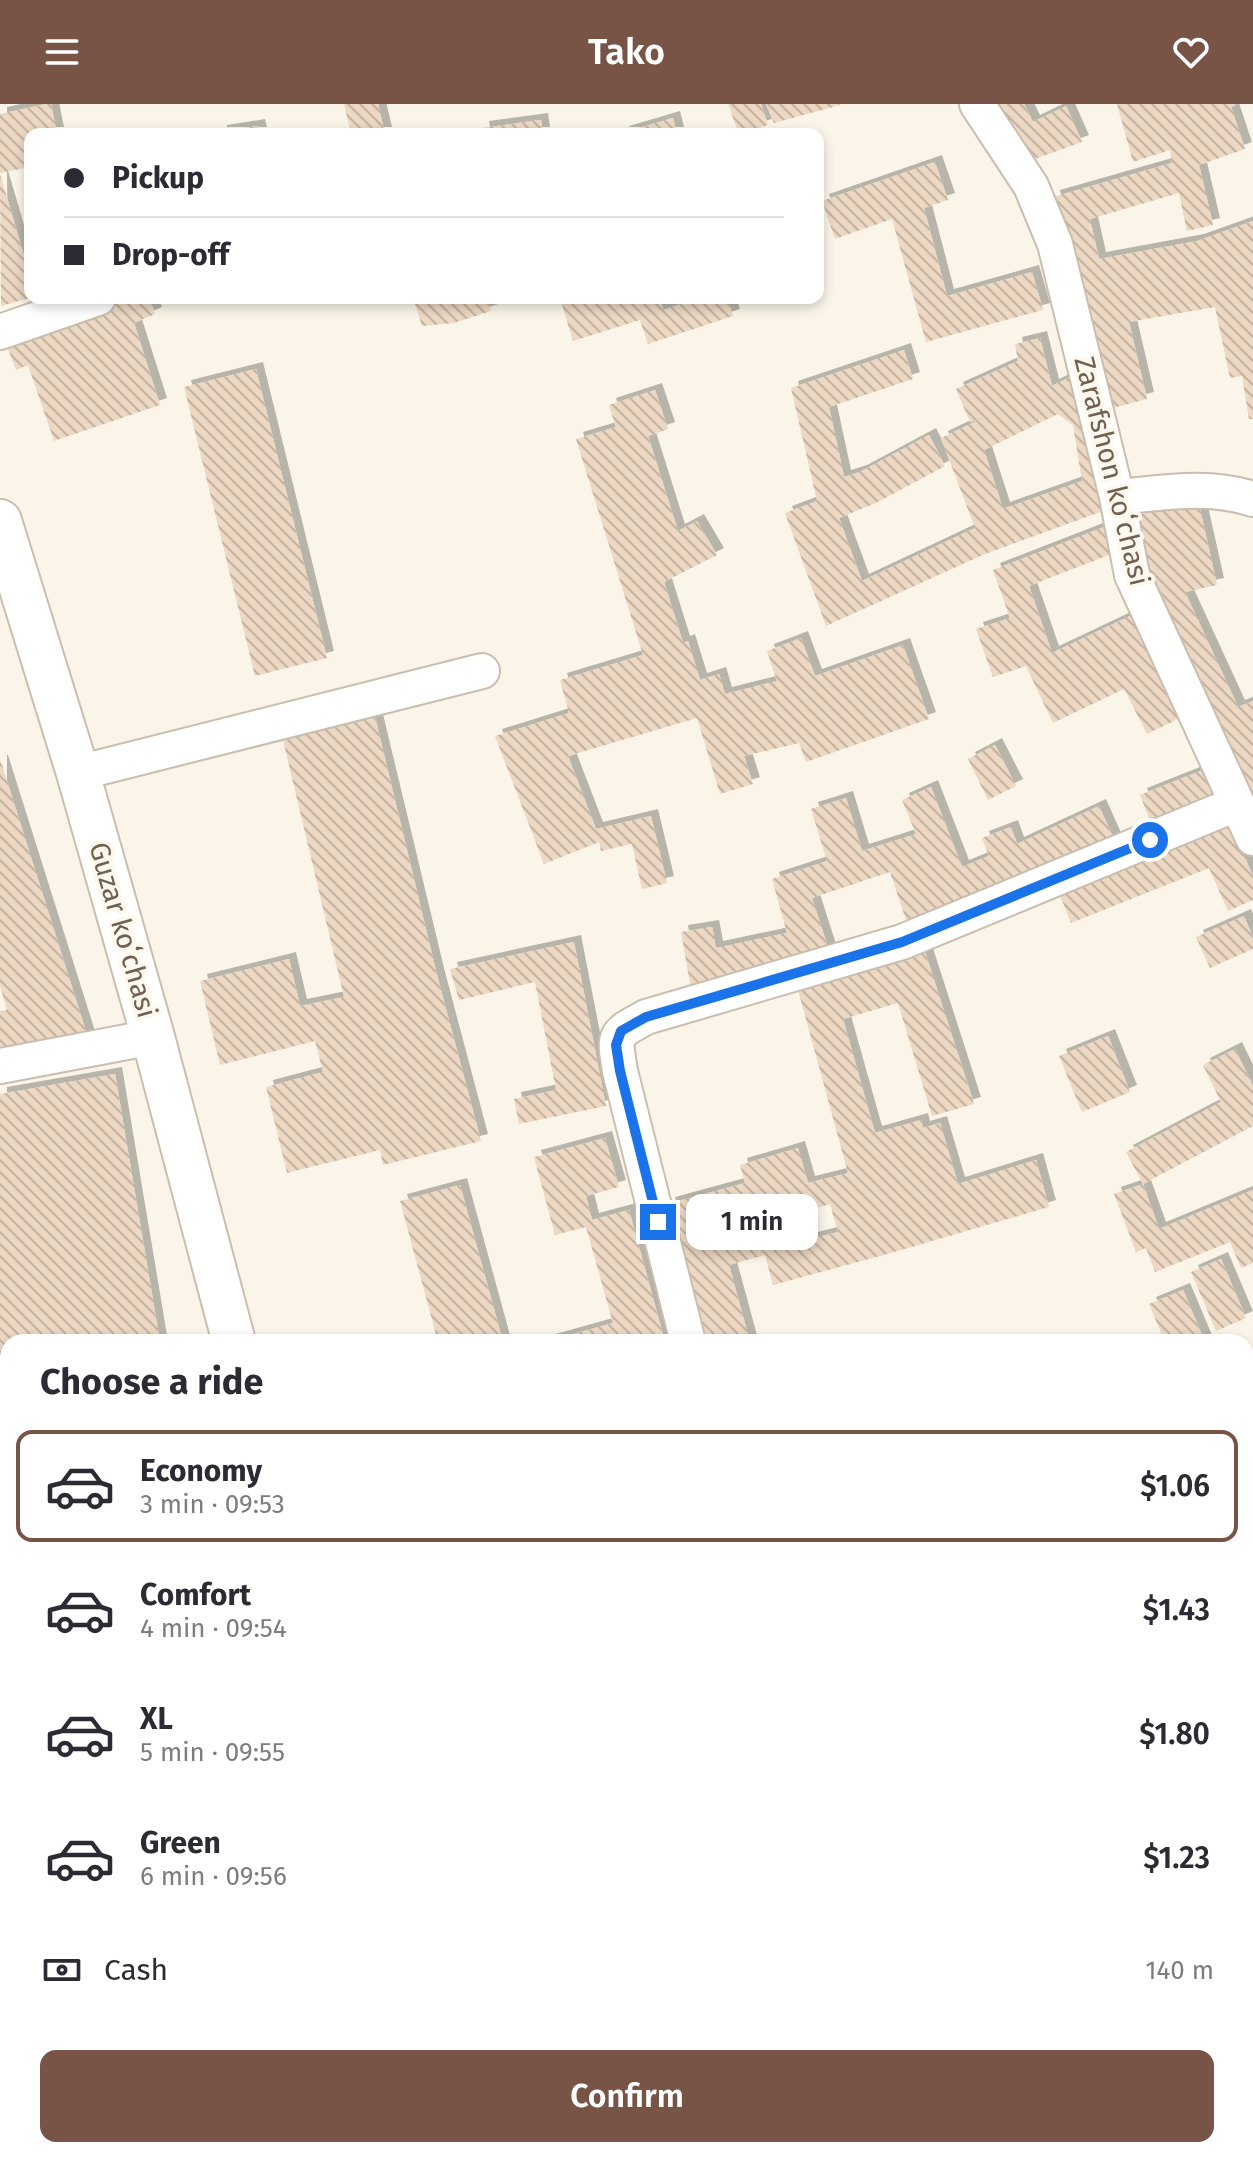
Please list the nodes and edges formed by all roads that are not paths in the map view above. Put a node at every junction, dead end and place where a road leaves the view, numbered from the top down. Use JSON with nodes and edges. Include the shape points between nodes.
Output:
{"nodes":[{"id":1,"x":977,"y":104,"type":"edge"},
{"id":2,"x":81,"y":304,"type":"edge"},
{"id":3,"x":0,"y":332,"type":"edge"},
{"id":4,"x":1117,"y":497,"type":"junction"},
{"id":5,"x":1253,"y":499,"type":"edge"},
{"id":6,"x":0,"y":521,"type":"edge"},
{"id":7,"x":482,"y":671,"type":"dead end"},
{"id":8,"x":78,"y":773,"type":"junction"},
{"id":9,"x":1236,"y":804,"type":"junction"},
{"id":10,"x":1253,"y":838,"type":"edge"},
{"id":11,"x":153,"y":1037,"type":"junction"},
{"id":12,"x":0,"y":1066,"type":"edge"},
{"id":13,"x":232,"y":1334,"type":"edge"},
{"id":14,"x":686,"y":1334,"type":"edge"}],
"edges":[{"from":1,"to":4,"type":"street","name":"Zarafshon koʻchasi","via":[[1031,186],[1055,244]]},
{"from":2,"to":3,"type":"street"},
{"from":4,"to":5,"type":"street","via":[[1203,489]]},
{"from":4,"to":9,"type":"street","name":"Zarafshon koʻchasi","via":[[1132,575]]},
{"from":6,"to":8,"type":"street","name":"Guzar koʻchasi"},
{"from":7,"to":8,"type":"street"},
{"from":8,"to":11,"type":"street","name":"Guzar koʻchasi"},
{"from":9,"to":10,"type":"street","name":"Zarafshon koʻchasi"},
{"from":9,"to":14,"type":"street","via":[[902,942],[646,1017],[621,1031],[616,1045],[620,1071]]},
{"from":11,"to":12,"type":"street"},
{"from":11,"to":13,"type":"street","name":"Guzar koʻchasi"}]}
